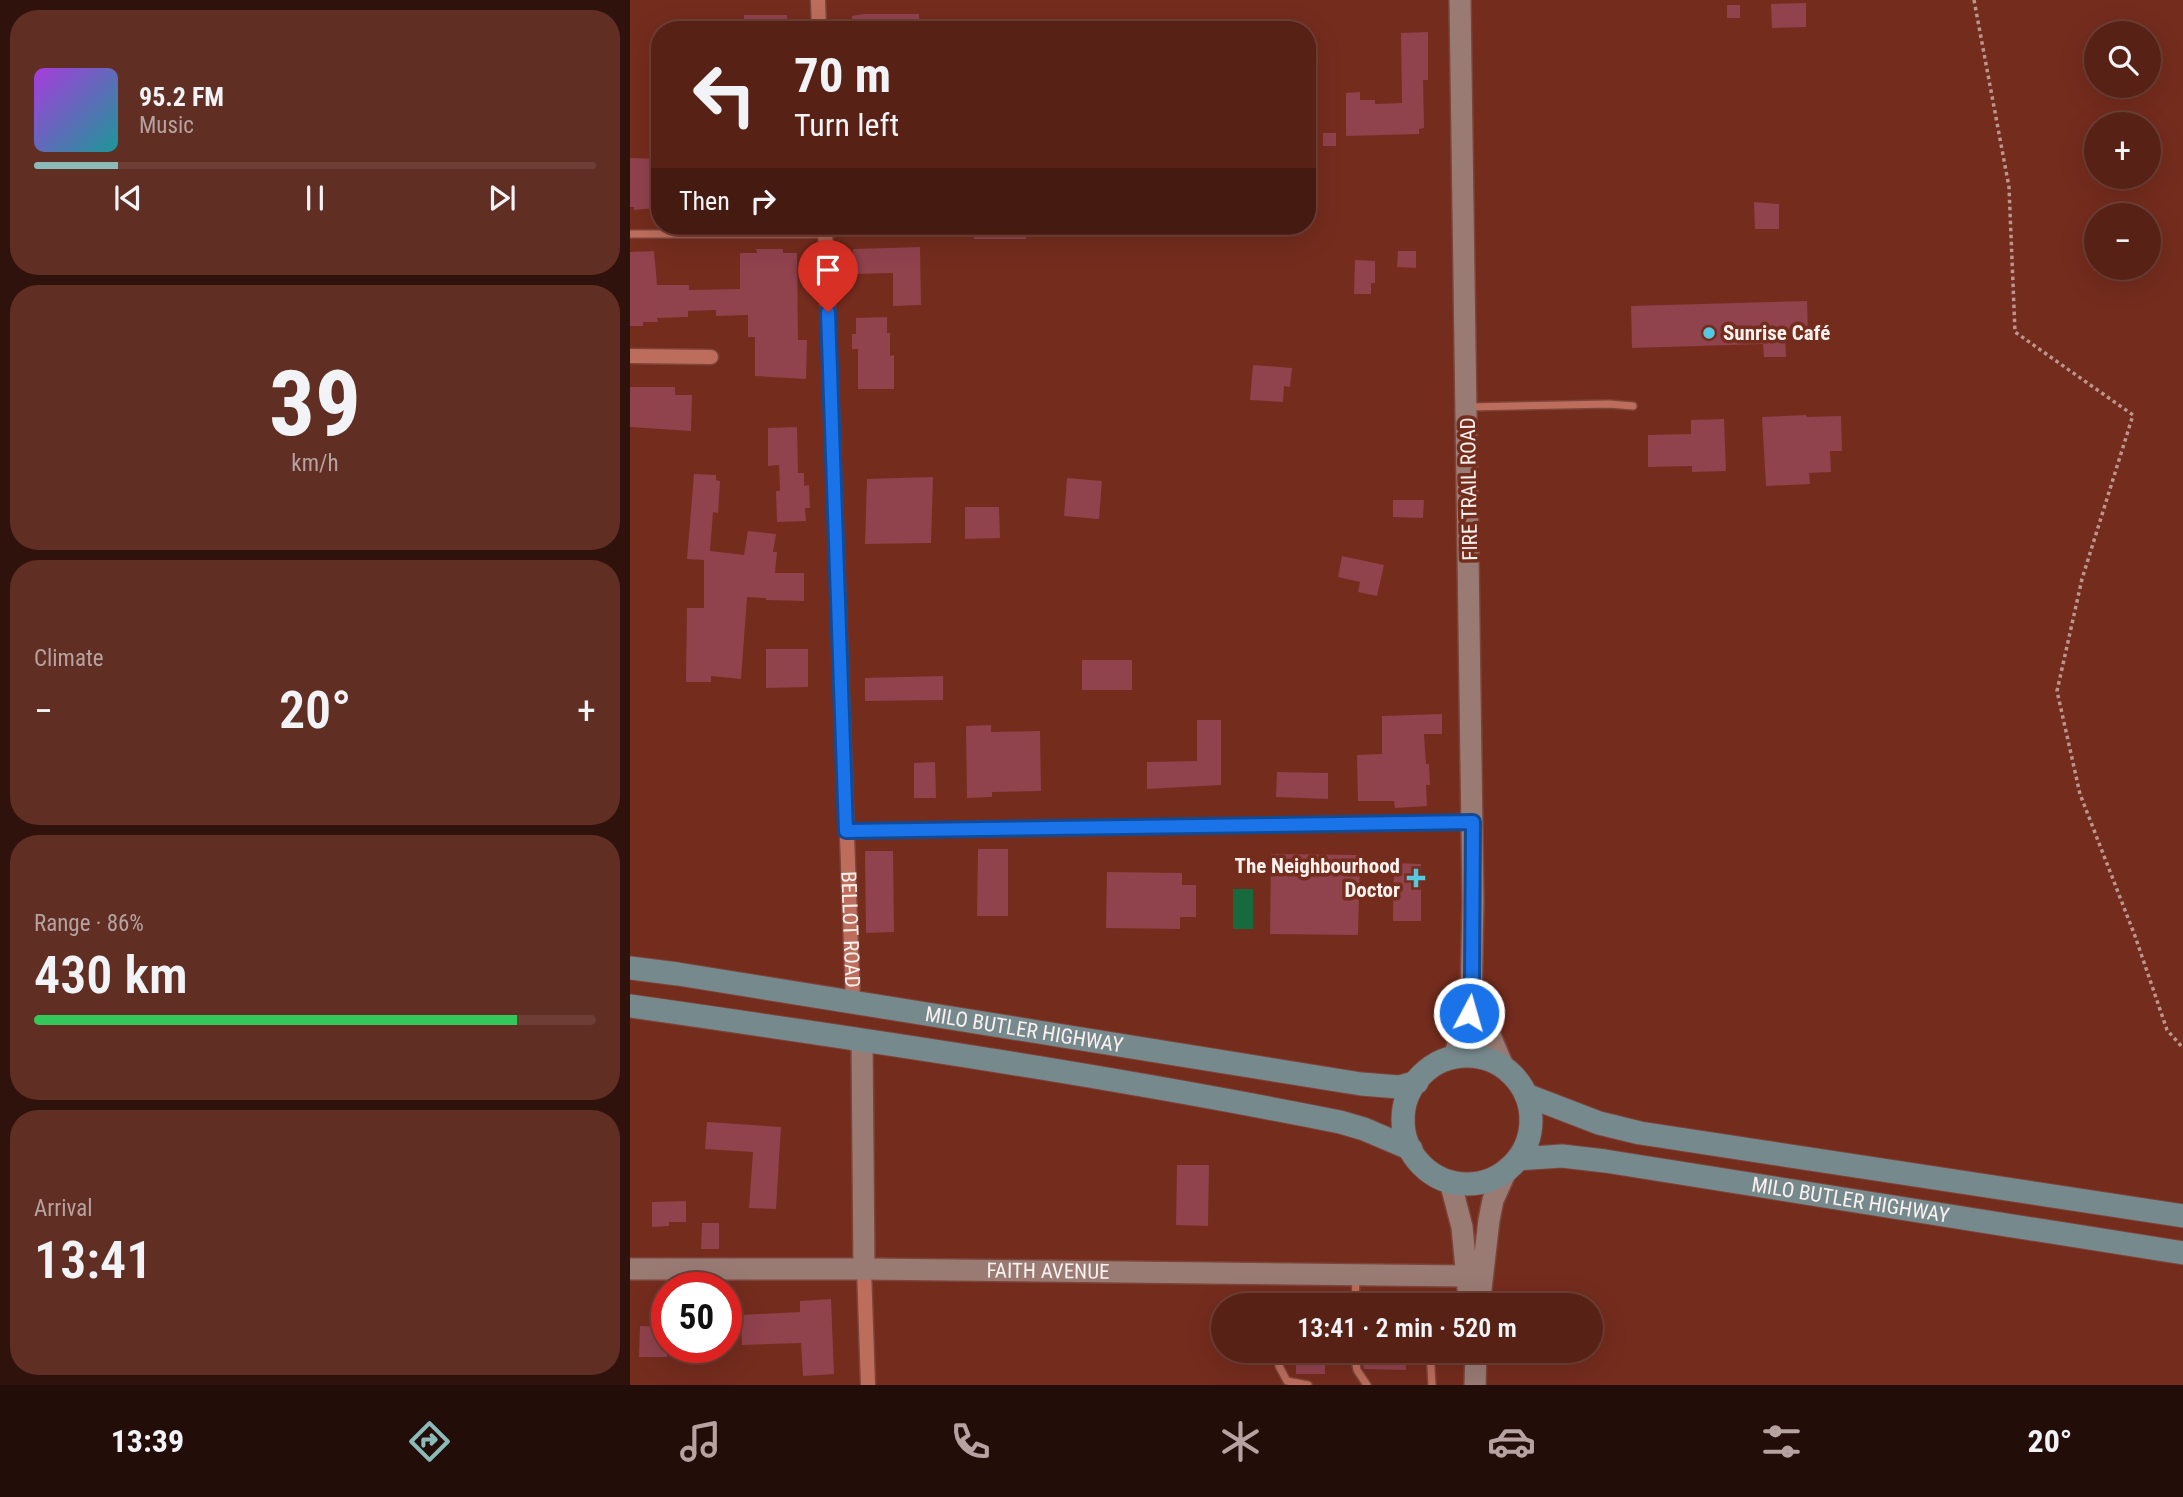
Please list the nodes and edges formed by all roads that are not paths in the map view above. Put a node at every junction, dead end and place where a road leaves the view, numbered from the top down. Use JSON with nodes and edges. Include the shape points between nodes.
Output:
{"nodes":[{"id":1,"x":818,"y":0,"type":"edge"},
{"id":2,"x":1460,"y":0,"type":"edge"},
{"id":3,"x":819,"y":21,"type":"edge"},
{"id":4,"x":630,"y":234,"type":"edge"},
{"id":5,"x":651,"y":234,"type":"edge"},
{"id":6,"x":825,"y":235,"type":"edge"},
{"id":7,"x":630,"y":356,"type":"edge"},
{"id":8,"x":711,"y":357,"type":"dead end"},
{"id":9,"x":1633,"y":406,"type":"dead end"},
{"id":10,"x":1468,"y":407,"type":"junction"},
{"id":11,"x":1473,"y":822,"type":"junction"},
{"id":12,"x":846,"y":831,"type":"junction"},
{"id":13,"x":630,"y":968,"type":"edge"},
{"id":14,"x":1472,"y":978,"type":"junction"},
{"id":15,"x":853,"y":1002,"type":"junction"},
{"id":16,"x":630,"y":1006,"type":"edge"},
{"id":17,"x":862,"y":1040,"type":"junction"},
{"id":18,"x":1454,"y":1057,"type":"junction"},
{"id":19,"x":1503,"y":1066,"type":"junction"},
{"id":20,"x":1417,"y":1082,"type":"junction"},
{"id":21,"x":1526,"y":1095,"type":"junction"},
{"id":22,"x":1410,"y":1149,"type":"junction"},
{"id":23,"x":1512,"y":1164,"type":"junction"},
{"id":24,"x":1450,"y":1181,"type":"junction"},
{"id":25,"x":2183,"y":1216,"type":"edge"},
{"id":26,"x":2183,"y":1253,"type":"edge"},
{"id":27,"x":630,"y":1269,"type":"edge"},
{"id":28,"x":864,"y":1269,"type":"junction"},
{"id":29,"x":1356,"y":1275,"type":"junction"},
{"id":30,"x":1466,"y":1276,"type":"junction"},
{"id":31,"x":1355,"y":1293,"type":"edge"},
{"id":32,"x":1469,"y":1293,"type":"edge"},
{"id":33,"x":1479,"y":1293,"type":"edge"},
{"id":34,"x":1279,"y":1363,"type":"edge"},
{"id":35,"x":1356,"y":1363,"type":"edge"},
{"id":36,"x":1431,"y":1363,"type":"edge"},
{"id":37,"x":1476,"y":1363,"type":"edge"},
{"id":38,"x":868,"y":1385,"type":"edge"},
{"id":39,"x":1308,"y":1385,"type":"edge"},
{"id":40,"x":1361,"y":1385,"type":"edge"},
{"id":41,"x":1367,"y":1385,"type":"edge"},
{"id":42,"x":1432,"y":1385,"type":"edge"},
{"id":43,"x":1475,"y":1385,"type":"edge"}],
"edges":[{"from":1,"to":3,"type":"street"},
{"from":2,"to":10,"type":"street","name":"FIRE TRAIL ROAD"},
{"from":4,"to":5,"type":"lane"},
{"from":6,"to":12,"type":"street","name":"BELLOT ROAD"},
{"from":7,"to":8,"type":"street"},
{"from":9,"to":10,"type":"lane"},
{"from":10,"to":11,"type":"street","name":"FIRE TRAIL ROAD"},
{"from":11,"to":12,"type":"street"},
{"from":11,"to":14,"type":"street","name":"FIRE TRAIL ROAD"},
{"from":12,"to":15,"type":"street","name":"BELLOT ROAD"},
{"from":13,"to":15,"type":"main road","name":"MILO BUTLER HIGHWAY"},
{"from":14,"to":18,"type":"street","name":"FIRE TRAIL ROAD","via":[[1469,1013]]},
{"from":14,"to":19,"type":"street","name":"FIRE TRAIL ROAD"},
{"from":15,"to":20,"type":"main road","name":"MILO BUTLER HIGHWAY","via":[[1361,1084],[1399,1087]]},
{"from":16,"to":17,"type":"main road","name":"MILO BUTLER HIGHWAY"},
{"from":17,"to":22,"type":"main road","name":"MILO BUTLER HIGHWAY","via":[[1298,1113],[1364,1129]]},
{"from":17,"to":28,"type":"street"},
{"from":18,"to":19,"type":"main road","via":[[1474,1056]]},
{"from":18,"to":20,"type":"main road","via":[[1433,1066]]},
{"from":19,"to":21,"type":"main road"},
{"from":20,"to":22,"type":"main road","via":[[1404,1114]]},
{"from":21,"to":23,"type":"main road","via":[[1531,1129]]},
{"from":21,"to":25,"type":"main road","name":"MILO BUTLER HIGHWAY","via":[[1640,1133]]},
{"from":22,"to":24,"type":"main road","via":[[1427,1170]]},
{"from":23,"to":24,"type":"main road","via":[[1497,1177],[1474,1183]]},
{"from":23,"to":26,"type":"main road","name":"MILO BUTLER HIGHWAY","via":[[1562,1156],[1605,1161]]},
{"from":23,"to":33,"type":"street","via":[[1493,1200]]},
{"from":24,"to":30,"type":"street","via":[[1462,1227]]},
{"from":27,"to":28,"type":"street","name":"FAITH AVENUE"},
{"from":28,"to":29,"type":"street","name":"FAITH AVENUE"},
{"from":28,"to":38,"type":"street"},
{"from":29,"to":30,"type":"street","name":"FAITH AVENUE"},
{"from":29,"to":31,"type":"lane"},
{"from":30,"to":32,"type":"street"},
{"from":34,"to":39,"type":"lane","via":[[1287,1381]]},
{"from":35,"to":41,"type":"lane"},
{"from":36,"to":42,"type":"lane"},
{"from":37,"to":43,"type":"street"},
{"from":40,"to":41,"type":"lane"}]}
